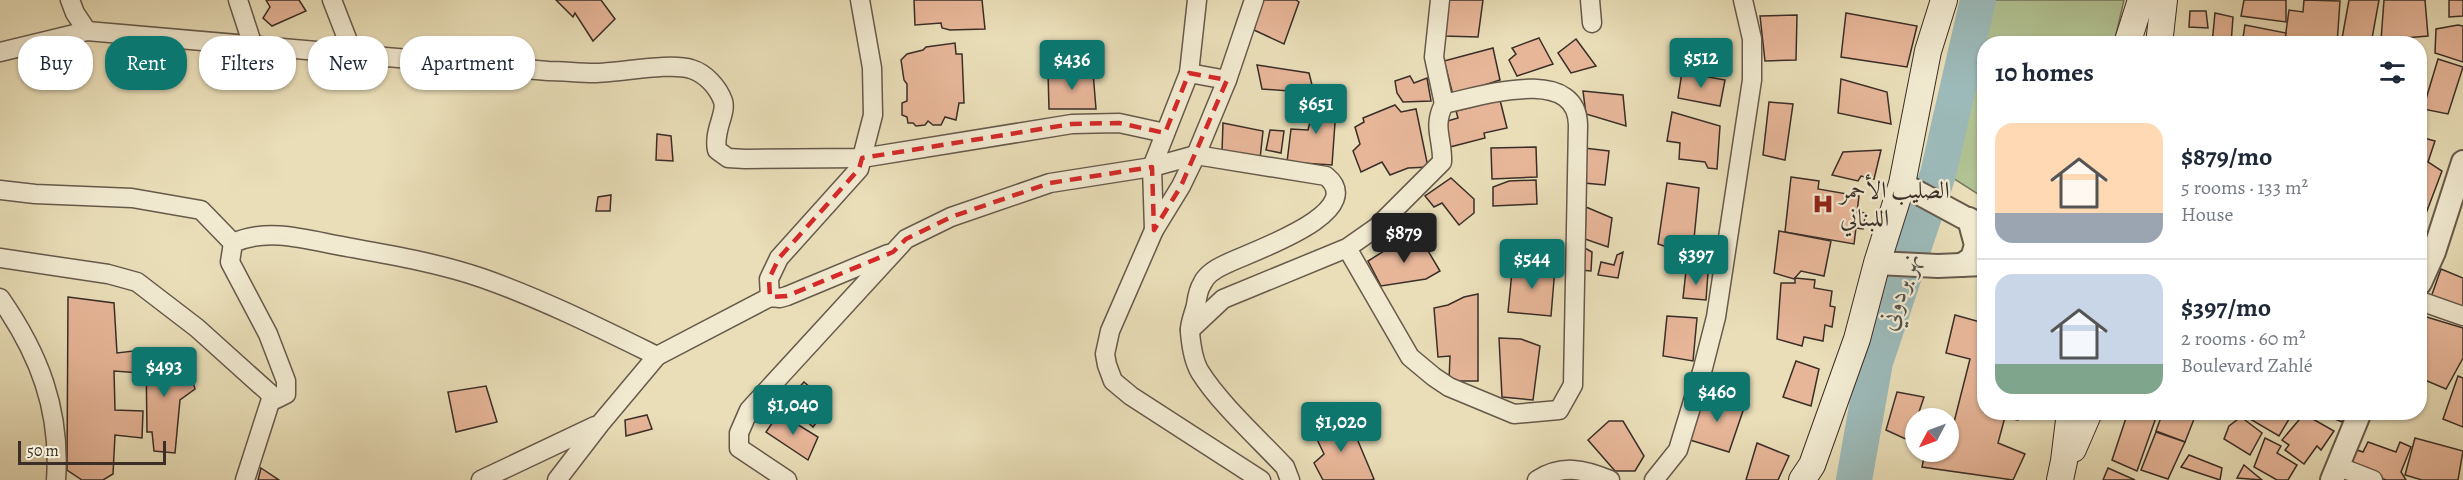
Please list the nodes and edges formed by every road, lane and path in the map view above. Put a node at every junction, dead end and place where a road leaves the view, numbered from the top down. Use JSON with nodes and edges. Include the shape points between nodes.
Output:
{"nodes":[{"id":1,"x":70,"y":0,"type":"edge"},
{"id":2,"x":238,"y":0,"type":"edge"},
{"id":3,"x":332,"y":0,"type":"edge"},
{"id":4,"x":860,"y":0,"type":"edge"},
{"id":5,"x":1214,"y":0,"type":"edge"},
{"id":6,"x":1440,"y":0,"type":"edge"},
{"id":7,"x":1590,"y":0,"type":"edge"},
{"id":8,"x":1743,"y":0,"type":"edge"},
{"id":9,"x":1944,"y":0,"type":"edge"},
{"id":10,"x":2141,"y":0,"type":"edge"},
{"id":11,"x":2164,"y":0,"type":"edge"},
{"id":12,"x":1197,"y":3,"type":"edge"},
{"id":13,"x":1246,"y":3,"type":"edge"},
{"id":14,"x":1592,"y":22,"type":"dead end"},
{"id":15,"x":87,"y":31,"type":"junction"},
{"id":16,"x":250,"y":36,"type":"edge"},
{"id":17,"x":346,"y":36,"type":"edge"},
{"id":18,"x":2130,"y":36,"type":"edge"},
{"id":19,"x":2160,"y":36,"type":"edge"},
{"id":20,"x":199,"y":41,"type":"edge"},
{"id":21,"x":0,"y":52,"type":"edge"},
{"id":22,"x":388,"y":57,"type":"edge"},
{"id":23,"x":1189,"y":73,"type":"junction"},
{"id":24,"x":1227,"y":80,"type":"junction"},
{"id":25,"x":1444,"y":104,"type":"junction"},
{"id":26,"x":1165,"y":133,"type":"junction"},
{"id":27,"x":1196,"y":155,"type":"junction"},
{"id":28,"x":862,"y":158,"type":"junction"},
{"id":29,"x":2463,"y":162,"type":"edge"},
{"id":30,"x":1152,"y":167,"type":"junction"},
{"id":31,"x":1908,"y":187,"type":"junction"},
{"id":32,"x":0,"y":190,"type":"edge"},
{"id":33,"x":1972,"y":220,"type":"edge"},
{"id":34,"x":1154,"y":230,"type":"junction"},
{"id":35,"x":233,"y":243,"type":"junction"},
{"id":36,"x":1347,"y":248,"type":"junction"},
{"id":37,"x":893,"y":252,"type":"junction"},
{"id":38,"x":0,"y":258,"type":"edge"},
{"id":39,"x":1887,"y":264,"type":"junction"},
{"id":40,"x":1977,"y":264,"type":"edge"},
{"id":41,"x":1959,"y":265,"type":"junction"},
{"id":42,"x":2427,"y":268,"type":"edge"},
{"id":43,"x":770,"y":297,"type":"junction"},
{"id":44,"x":0,"y":298,"type":"edge"},
{"id":45,"x":2427,"y":303,"type":"edge"},
{"id":46,"x":2463,"y":316,"type":"edge"},
{"id":47,"x":1190,"y":330,"type":"junction"},
{"id":48,"x":657,"y":356,"type":"junction"},
{"id":49,"x":272,"y":396,"type":"junction"},
{"id":50,"x":2069,"y":420,"type":"edge"},
{"id":51,"x":2086,"y":420,"type":"edge"},
{"id":52,"x":2357,"y":420,"type":"edge"},
{"id":53,"x":600,"y":424,"type":"junction"},
{"id":54,"x":2062,"y":471,"type":"edge"},
{"id":55,"x":2335,"y":473,"type":"edge"},
{"id":56,"x":56,"y":480,"type":"edge"},
{"id":57,"x":245,"y":480,"type":"edge"},
{"id":58,"x":481,"y":480,"type":"edge"},
{"id":59,"x":557,"y":480,"type":"edge"},
{"id":60,"x":787,"y":480,"type":"edge"},
{"id":61,"x":1261,"y":480,"type":"edge"},
{"id":62,"x":1290,"y":480,"type":"edge"},
{"id":63,"x":1537,"y":480,"type":"edge"},
{"id":64,"x":1610,"y":480,"type":"edge"},
{"id":65,"x":1654,"y":480,"type":"edge"},
{"id":66,"x":1802,"y":480,"type":"edge"},
{"id":67,"x":2373,"y":480,"type":"edge"}],
"edges":[{"from":1,"to":15,"type":"street"},
{"from":2,"to":16,"type":"street"},
{"from":3,"to":17,"type":"street"},
{"from":4,"to":28,"type":"street","via":[[872,68],[873,116]]},
{"from":5,"to":12,"type":"street"},
{"from":6,"to":25,"type":"street","via":[[1434,57]]},
{"from":7,"to":14,"type":"street"},
{"from":8,"to":65,"type":"street","via":[[1752,39],[1752,80],[1716,317],[1678,450]]},
{"from":9,"to":31,"type":"main road","via":[[1928,51]]},
{"from":10,"to":18,"type":"main road"},
{"from":11,"to":19,"type":"main road"},
{"from":12,"to":23,"type":"street"},
{"from":13,"to":24,"type":"street"},
{"from":15,"to":20,"type":"street"},
{"from":15,"to":21,"type":"street"},
{"from":22,"to":28,"type":"street","via":[[593,73],[689,68],[706,78],[723,101],[715,139],[717,150],[728,158]]},
{"from":23,"to":24,"type":"street"},
{"from":23,"to":26,"type":"street"},
{"from":24,"to":27,"type":"street"},
{"from":25,"to":36,"type":"street","via":[[1437,117],[1442,162],[1377,227]]},
{"from":25,"to":36,"type":"street","via":[[1539,87],[1567,99],[1575,110],[1578,125],[1573,385],[1558,410],[1514,414],[1434,377],[1410,357]]},
{"from":26,"to":28,"type":"street","via":[[1119,123],[1072,124]]},
{"from":26,"to":30,"type":"street"},
{"from":27,"to":30,"type":"street"},
{"from":27,"to":34,"type":"street"},
{"from":27,"to":47,"type":"street","via":[[1326,176],[1336,190],[1333,202],[1319,220],[1210,273],[1200,285]]},
{"from":28,"to":43,"type":"street","via":[[859,169],[779,258],[769,279]]},
{"from":29,"to":42,"type":"street"},
{"from":30,"to":34,"type":"street"},
{"from":30,"to":37,"type":"street","via":[[1040,187],[951,217],[906,239]]},
{"from":31,"to":33,"type":"street"},
{"from":31,"to":39,"type":"main road"},
{"from":32,"to":35,"type":"street","via":[[132,198],[201,210]]},
{"from":33,"to":41,"type":"street","via":[[1976,245],[1972,258]]},
{"from":34,"to":61,"type":"street","via":[[1110,332],[1105,354],[1113,381]]},
{"from":35,"to":48,"type":"street","via":[[247,236],[283,235],[402,257],[482,278],[577,317]]},
{"from":35,"to":49,"type":"street","via":[[231,262],[268,334],[286,381],[286,394],[276,399]]},
{"from":36,"to":47,"type":"street","via":[[1223,299]]},
{"from":37,"to":43,"type":"street","via":[[787,296]]},
{"from":37,"to":60,"type":"street","via":[[749,410],[739,433],[739,448]]},
{"from":38,"to":49,"type":"street","via":[[108,274],[136,282],[197,328]]},
{"from":39,"to":41,"type":"street"},
{"from":39,"to":66,"type":"main road","via":[[1812,465]]},
{"from":40,"to":41,"type":"street"},
{"from":43,"to":48,"type":"street"},
{"from":44,"to":56,"type":"street","via":[[38,363],[54,415]]},
{"from":45,"to":46,"type":"street"},
{"from":47,"to":62,"type":"street","via":[[1199,370],[1285,467]]},
{"from":48,"to":53,"type":"street"},
{"from":49,"to":57,"type":"street"},
{"from":50,"to":54,"type":"main road"},
{"from":51,"to":54,"type":"main road"},
{"from":52,"to":55,"type":"street"},
{"from":53,"to":58,"type":"street"},
{"from":53,"to":59,"type":"street"},
{"from":55,"to":67,"type":"street"},
{"from":63,"to":64,"type":"street","via":[[1551,471],[1586,470]]}]}
